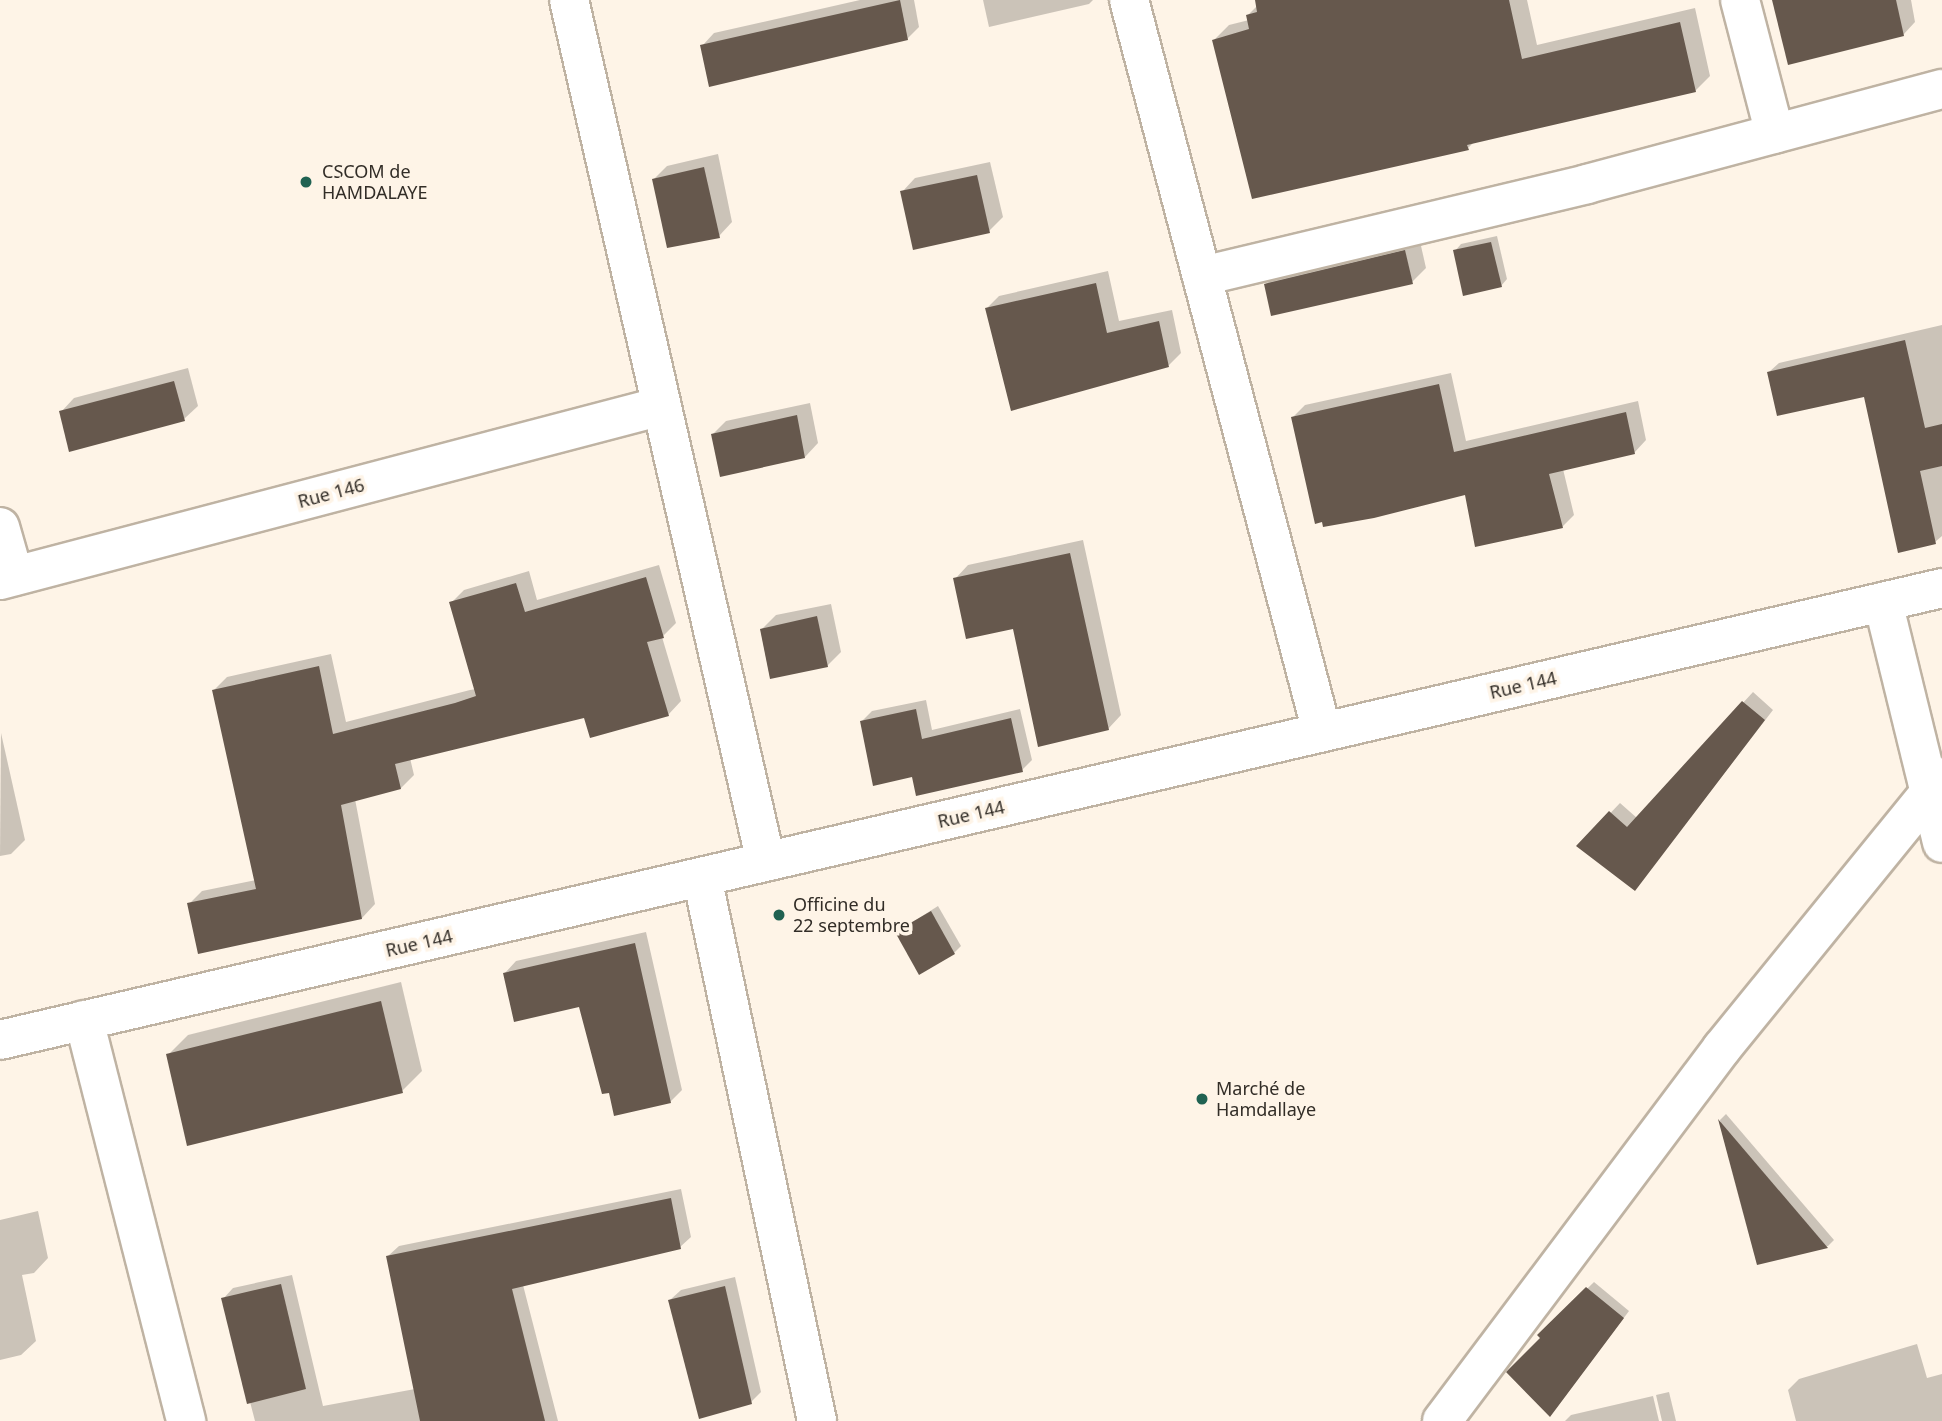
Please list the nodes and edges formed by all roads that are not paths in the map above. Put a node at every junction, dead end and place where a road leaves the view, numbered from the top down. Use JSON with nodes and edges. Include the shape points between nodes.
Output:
{"nodes":[{"id":1,"x":569,"y":0,"type":"edge"},
{"id":2,"x":1129,"y":0,"type":"edge"},
{"id":3,"x":1740,"y":0,"type":"edge"},
{"id":4,"x":1942,"y":89,"type":"edge"},
{"id":5,"x":1775,"y":134,"type":"junction"},
{"id":6,"x":1202,"y":276,"type":"junction"},
{"id":7,"x":662,"y":407,"type":"junction"},
{"id":8,"x":0,"y":527,"type":"edge"},
{"id":9,"x":7,"y":578,"type":"edge"},
{"id":10,"x":1942,"y":588,"type":"edge"},
{"id":11,"x":1883,"y":602,"type":"junction"},
{"id":12,"x":1322,"y":732,"type":"junction"},
{"id":13,"x":1936,"y":784,"type":"edge"},
{"id":14,"x":1942,"y":843,"type":"edge"},
{"id":15,"x":766,"y":862,"type":"junction"},
{"id":16,"x":702,"y":877,"type":"junction"},
{"id":17,"x":84,"y":1020,"type":"junction"},
{"id":18,"x":0,"y":1040,"type":"edge"},
{"id":19,"x":1474,"y":1382,"type":"junction"},
{"id":20,"x":186,"y":1421,"type":"edge"},
{"id":21,"x":817,"y":1421,"type":"edge"},
{"id":22,"x":1442,"y":1421,"type":"edge"},
{"id":23,"x":1484,"y":1421,"type":"edge"}],
"edges":[{"from":1,"to":7,"type":"street"},
{"from":2,"to":6,"type":"street"},
{"from":3,"to":5,"type":"street"},
{"from":4,"to":5,"type":"street"},
{"from":5,"to":6,"type":"street"},
{"from":6,"to":12,"type":"street"},
{"from":7,"to":9,"type":"street","name":"Rue 146"},
{"from":7,"to":15,"type":"street"},
{"from":8,"to":9,"type":"street"},
{"from":10,"to":11,"type":"street","name":"Rue 144"},
{"from":11,"to":12,"type":"street","name":"Rue 144"},
{"from":11,"to":13,"type":"street"},
{"from":12,"to":15,"type":"street","name":"Rue 144"},
{"from":13,"to":14,"type":"street"},
{"from":13,"to":19,"type":"street","via":[[1722,1048]]},
{"from":15,"to":16,"type":"street","name":"Rue 144"},
{"from":16,"to":17,"type":"street","name":"Rue 144"},
{"from":16,"to":21,"type":"street"},
{"from":17,"to":18,"type":"street","name":"Rue 144"},
{"from":17,"to":20,"type":"street"},
{"from":19,"to":22,"type":"street"},
{"from":19,"to":23,"type":"street"}]}
